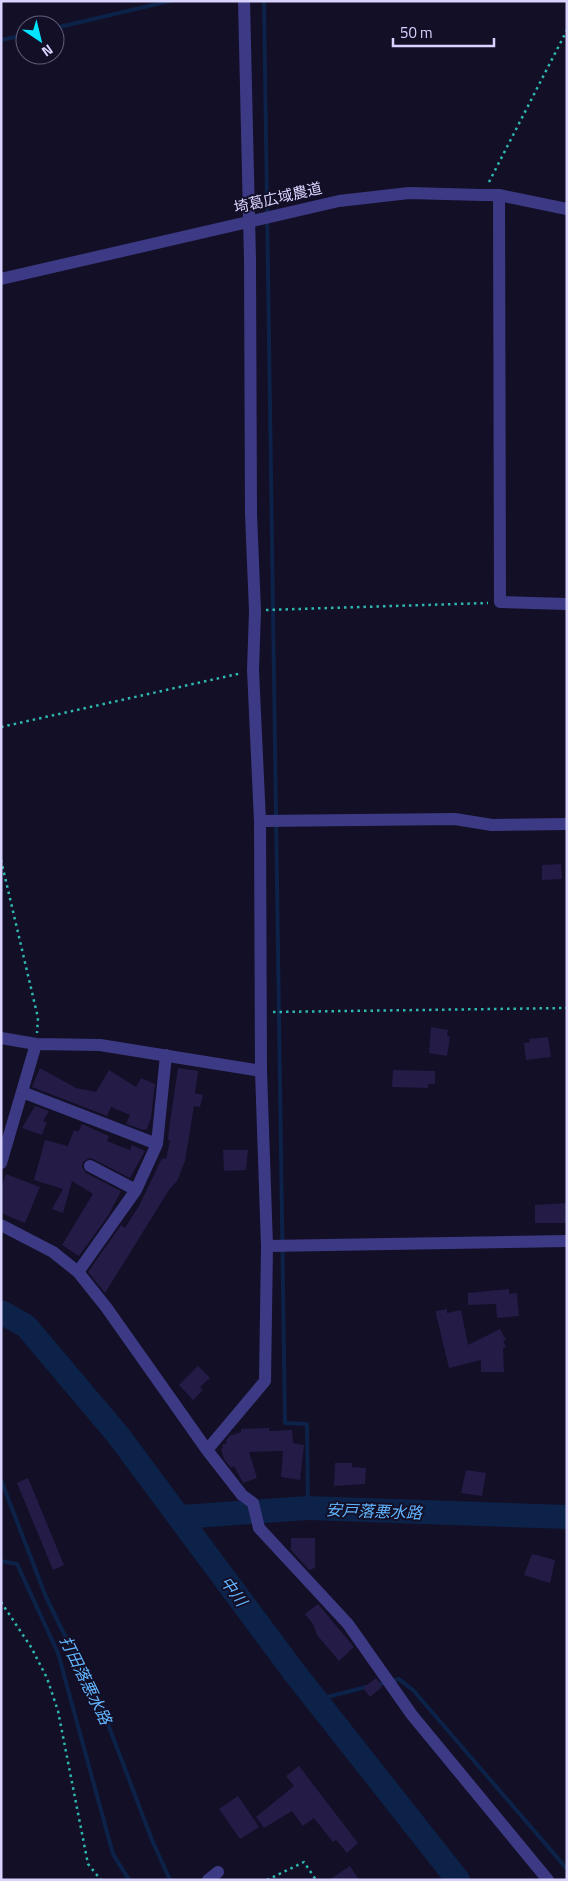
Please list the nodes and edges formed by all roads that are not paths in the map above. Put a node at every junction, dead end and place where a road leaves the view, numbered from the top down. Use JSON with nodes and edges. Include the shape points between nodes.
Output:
{"nodes":[{"id":1,"x":244,"y":1,"type":"edge"},
{"id":2,"x":499,"y":196,"type":"junction"},
{"id":3,"x":567,"y":209,"type":"edge"},
{"id":4,"x":249,"y":222,"type":"junction"},
{"id":5,"x":1,"y":279,"type":"edge"},
{"id":6,"x":567,"y":604,"type":"edge"},
{"id":7,"x":260,"y":822,"type":"junction"},
{"id":8,"x":567,"y":824,"type":"edge"},
{"id":9,"x":1,"y":1038,"type":"edge"},
{"id":10,"x":36,"y":1044,"type":"junction"},
{"id":11,"x":166,"y":1055,"type":"junction"},
{"id":12,"x":261,"y":1071,"type":"junction"},
{"id":13,"x":22,"y":1092,"type":"junction"},
{"id":14,"x":157,"y":1144,"type":"junction"},
{"id":15,"x":1,"y":1163,"type":"edge"},
{"id":16,"x":90,"y":1166,"type":"dead end"},
{"id":17,"x":136,"y":1190,"type":"junction"},
{"id":18,"x":1,"y":1226,"type":"edge"},
{"id":19,"x":567,"y":1241,"type":"edge"},
{"id":20,"x":267,"y":1246,"type":"junction"},
{"id":21,"x":78,"y":1272,"type":"junction"},
{"id":22,"x":207,"y":1450,"type":"junction"},
{"id":23,"x":548,"y":1880,"type":"edge"}],
"edges":[{"from":1,"to":4,"type":"street"},
{"from":2,"to":3,"type":"street","name":"埼葛広域農道"},
{"from":2,"to":4,"type":"street","name":"埼葛広域農道","via":[[409,193],[339,201]]},
{"from":2,"to":6,"type":"street","via":[[500,602]]},
{"from":4,"to":5,"type":"street","name":"埼葛広域農道"},
{"from":4,"to":7,"type":"street","via":[[253,670]]},
{"from":7,"to":8,"type":"street","via":[[455,820],[492,825]]},
{"from":7,"to":12,"type":"street"},
{"from":9,"to":10,"type":"street"},
{"from":10,"to":11,"type":"street","via":[[100,1046]]},
{"from":10,"to":13,"type":"street"},
{"from":11,"to":12,"type":"street"},
{"from":11,"to":14,"type":"street"},
{"from":12,"to":20,"type":"street"},
{"from":13,"to":14,"type":"street"},
{"from":13,"to":15,"type":"street"},
{"from":14,"to":17,"type":"street"},
{"from":16,"to":17,"type":"street"},
{"from":17,"to":21,"type":"street"},
{"from":18,"to":21,"type":"street","via":[[53,1252]]},
{"from":19,"to":20,"type":"street"},
{"from":20,"to":22,"type":"street","via":[[265,1381]]},
{"from":21,"to":22,"type":"street"},
{"from":22,"to":23,"type":"street","via":[[242,1495],[253,1503],[259,1528],[348,1624],[412,1715]]}]}
